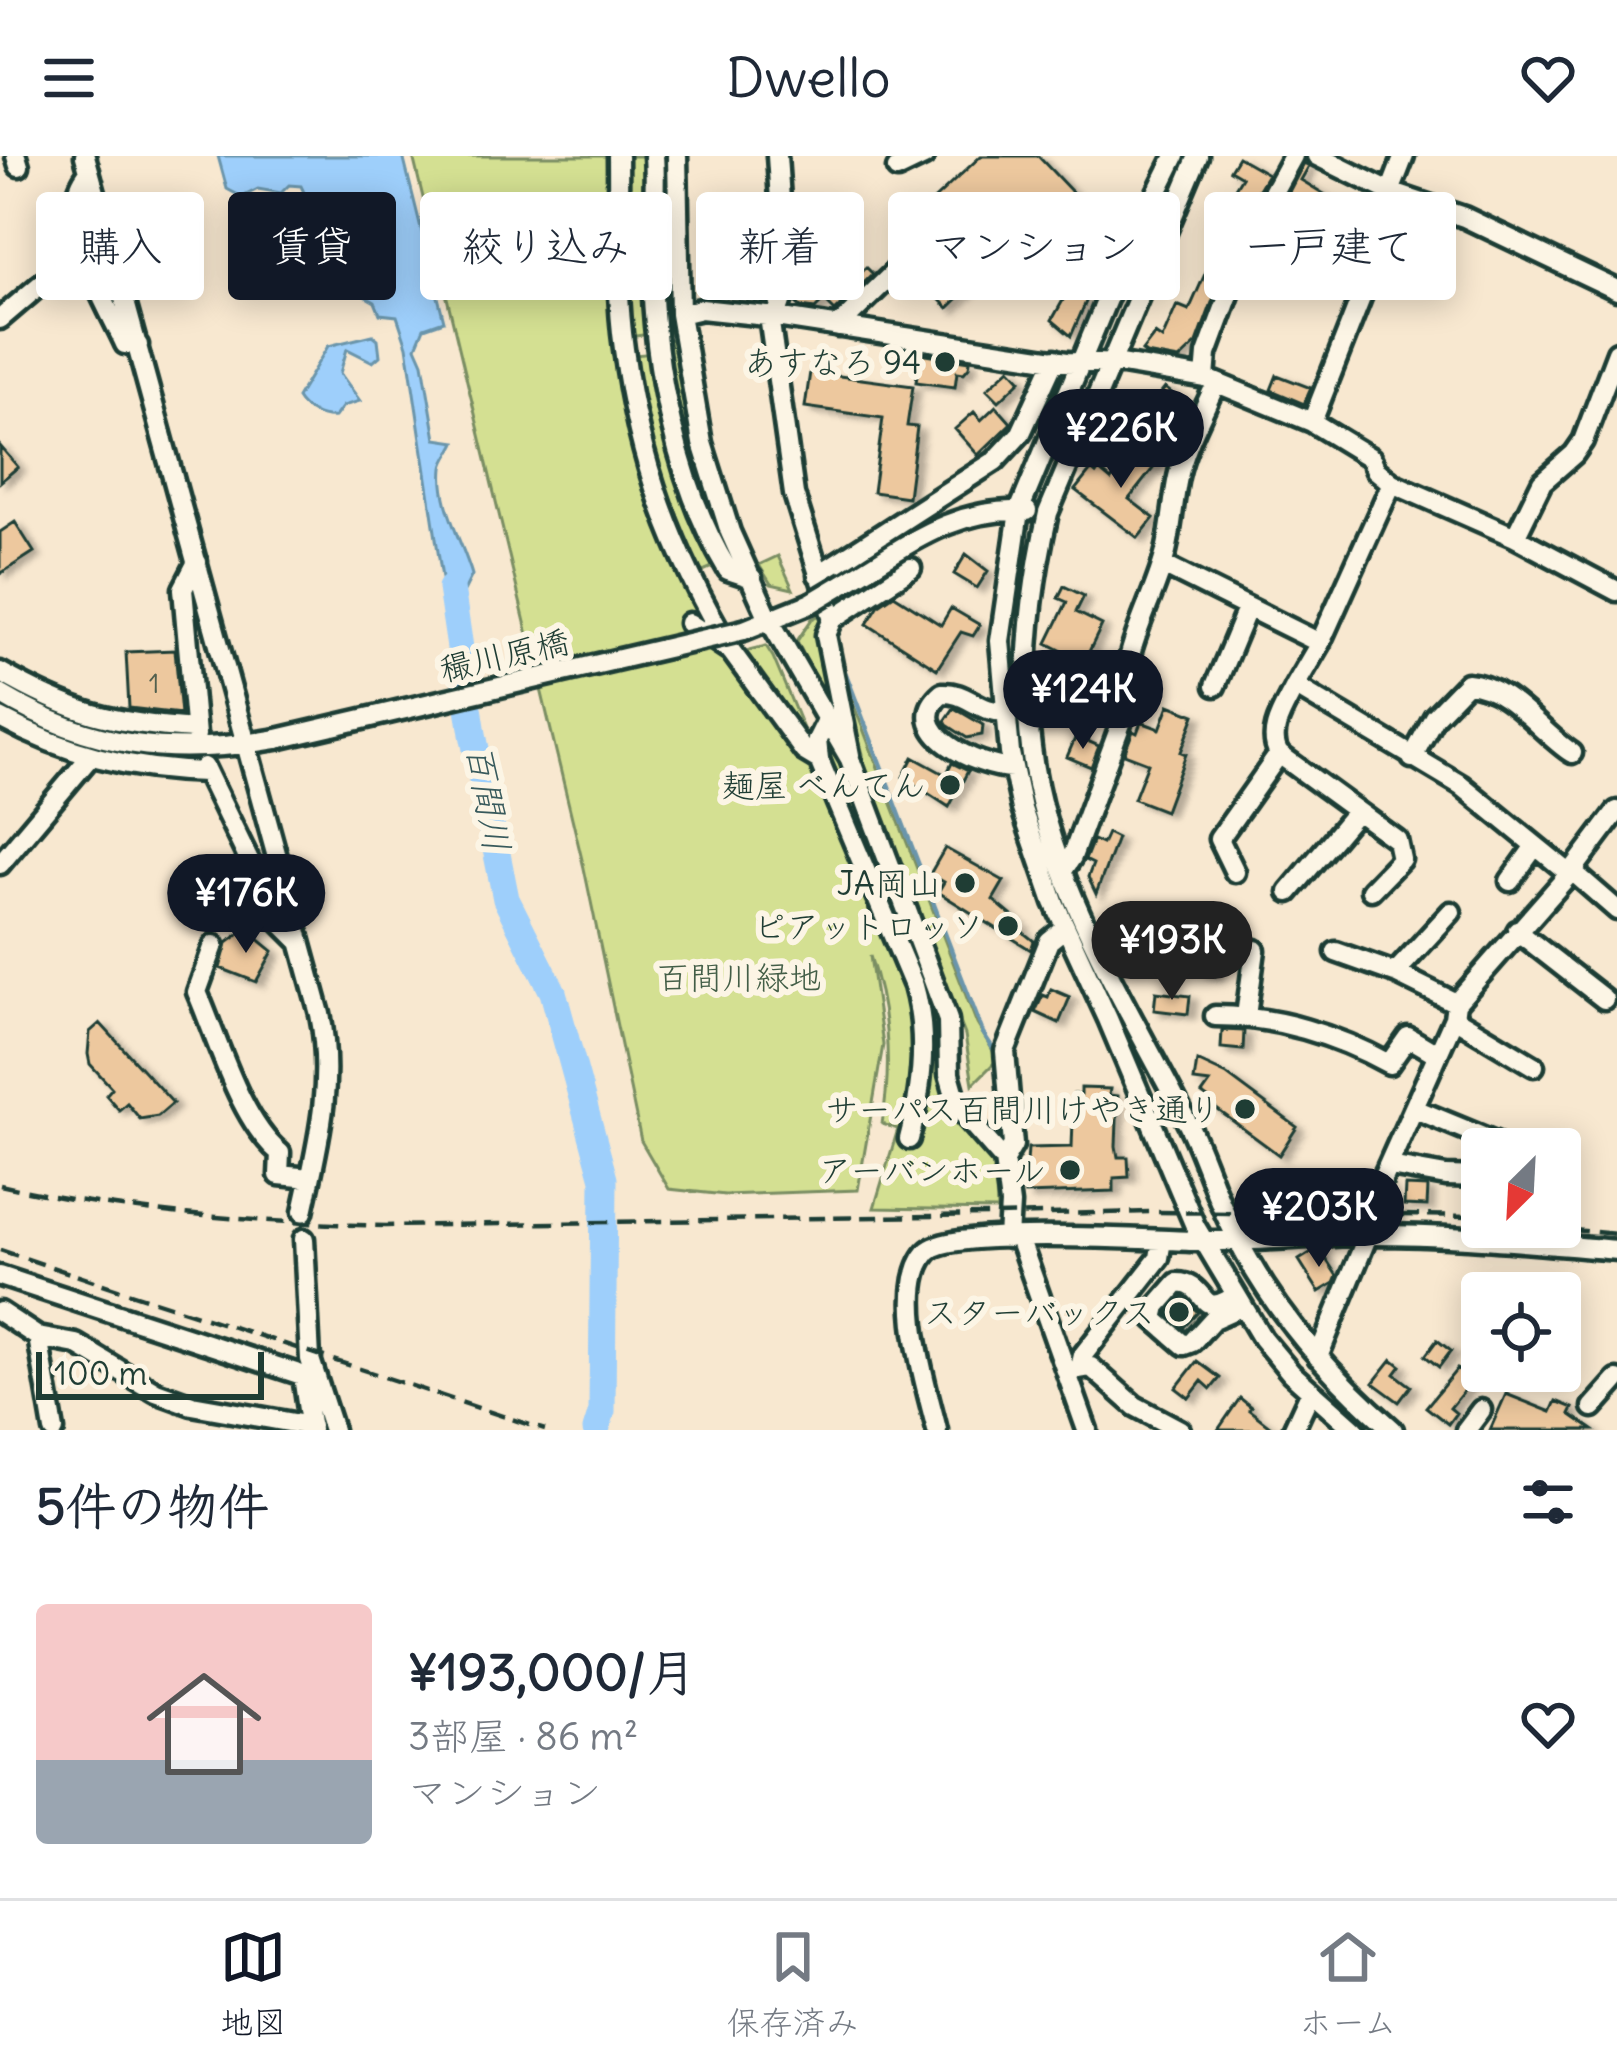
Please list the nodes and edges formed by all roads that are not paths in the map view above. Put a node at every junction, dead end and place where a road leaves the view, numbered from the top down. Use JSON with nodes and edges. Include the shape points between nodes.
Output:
{"nodes":[{"id":1,"x":618,"y":156,"type":"edge"},
{"id":2,"x":653,"y":156,"type":"edge"},
{"id":3,"x":677,"y":156,"type":"edge"},
{"id":4,"x":777,"y":156,"type":"edge"},
{"id":5,"x":924,"y":156,"type":"edge"},
{"id":6,"x":1175,"y":156,"type":"edge"},
{"id":7,"x":1198,"y":156,"type":"edge"},
{"id":8,"x":1293,"y":156,"type":"edge"},
{"id":9,"x":1317,"y":156,"type":"edge"},
{"id":10,"x":1404,"y":156,"type":"edge"},
{"id":11,"x":87,"y":164,"type":"edge"},
{"id":12,"x":897,"y":170,"type":"dead end"},
{"id":13,"x":1392,"y":192,"type":"edge"},
{"id":14,"x":1396,"y":192,"type":"edge"},
{"id":15,"x":1456,"y":214,"type":"edge"},
{"id":16,"x":888,"y":279,"type":"edge"},
{"id":17,"x":36,"y":288,"type":"edge"},
{"id":18,"x":1617,"y":289,"type":"edge"},
{"id":19,"x":104,"y":300,"type":"edge"},
{"id":20,"x":1357,"y":300,"type":"edge"},
{"id":21,"x":680,"y":314,"type":"junction"},
{"id":22,"x":768,"y":316,"type":"junction"},
{"id":23,"x":0,"y":319,"type":"edge"},
{"id":24,"x":838,"y":327,"type":"junction"},
{"id":25,"x":138,"y":345,"type":"junction"},
{"id":26,"x":1617,"y":352,"type":"edge"},
{"id":27,"x":1055,"y":359,"type":"junction"},
{"id":28,"x":1079,"y":363,"type":"junction"},
{"id":29,"x":1108,"y":364,"type":"junction"},
{"id":30,"x":1210,"y":380,"type":"junction"},
{"id":31,"x":1312,"y":422,"type":"junction"},
{"id":32,"x":1392,"y":483,"type":"junction"},
{"id":33,"x":1018,"y":511,"type":"junction"},
{"id":34,"x":1048,"y":513,"type":"junction"},
{"id":35,"x":1515,"y":538,"type":"junction"},
{"id":36,"x":197,"y":562,"type":"junction"},
{"id":37,"x":1163,"y":565,"type":"junction"},
{"id":38,"x":911,"y":568,"type":"dead end"},
{"id":39,"x":818,"y":575,"type":"junction"},
{"id":40,"x":752,"y":578,"type":"junction"},
{"id":41,"x":1617,"y":591,"type":"edge"},
{"id":42,"x":1246,"y":609,"type":"junction"},
{"id":43,"x":833,"y":619,"type":"junction"},
{"id":44,"x":770,"y":621,"type":"junction"},
{"id":45,"x":689,"y":622,"type":"dead end"},
{"id":46,"x":1321,"y":643,"type":"junction"},
{"id":47,"x":731,"y":650,"type":"junction"},
{"id":48,"x":0,"y":672,"type":"edge"},
{"id":49,"x":1214,"y":686,"type":"dead end"},
{"id":50,"x":1295,"y":686,"type":"junction"},
{"id":51,"x":0,"y":694,"type":"edge"},
{"id":52,"x":1005,"y":711,"type":"junction"},
{"id":53,"x":0,"y":718,"type":"edge"},
{"id":54,"x":826,"y":722,"type":"junction"},
{"id":55,"x":247,"y":745,"type":"junction"},
{"id":56,"x":1572,"y":753,"type":"dead end"},
{"id":57,"x":1279,"y":754,"type":"junction"},
{"id":58,"x":90,"y":757,"type":"junction"},
{"id":59,"x":1412,"y":758,"type":"junction"},
{"id":60,"x":850,"y":759,"type":"junction"},
{"id":61,"x":819,"y":760,"type":"junction"},
{"id":62,"x":1012,"y":768,"type":"junction"},
{"id":63,"x":1617,"y":811,"type":"edge"},
{"id":64,"x":1357,"y":812,"type":"junction"},
{"id":65,"x":1535,"y":846,"type":"junction"},
{"id":66,"x":0,"y":864,"type":"edge"},
{"id":67,"x":1064,"y":869,"type":"junction"},
{"id":68,"x":1235,"y":872,"type":"dead end"},
{"id":69,"x":1570,"y":872,"type":"junction"},
{"id":70,"x":1510,"y":881,"type":"dead end"},
{"id":71,"x":1371,"y":890,"type":"dead end"},
{"id":72,"x":1288,"y":892,"type":"dead end"},
{"id":73,"x":1617,"y":910,"type":"edge"},
{"id":74,"x":1450,"y":912,"type":"dead end"},
{"id":75,"x":1066,"y":928,"type":"junction"},
{"id":76,"x":1517,"y":931,"type":"junction"},
{"id":77,"x":302,"y":944,"type":"junction"},
{"id":78,"x":214,"y":945,"type":"dead end"},
{"id":79,"x":1255,"y":950,"type":"dead end"},
{"id":80,"x":1336,"y":952,"type":"dead end"},
{"id":81,"x":1395,"y":973,"type":"junction"},
{"id":82,"x":1604,"y":999,"type":"dead end"},
{"id":83,"x":1455,"y":1010,"type":"junction"},
{"id":84,"x":1216,"y":1016,"type":"dead end"},
{"id":85,"x":1246,"y":1016,"type":"junction"},
{"id":86,"x":1436,"y":1053,"type":"junction"},
{"id":87,"x":1534,"y":1066,"type":"dead end"},
{"id":88,"x":1415,"y":1108,"type":"junction"},
{"id":89,"x":1462,"y":1128,"type":"edge"},
{"id":90,"x":909,"y":1139,"type":"dead end"},
{"id":91,"x":1009,"y":1152,"type":"junction"},
{"id":92,"x":1390,"y":1166,"type":"junction"},
{"id":93,"x":1461,"y":1174,"type":"edge"},
{"id":94,"x":310,"y":1178,"type":"junction"},
{"id":95,"x":303,"y":1212,"type":"dead end"},
{"id":96,"x":1369,"y":1235,"type":"junction"},
{"id":97,"x":1014,"y":1238,"type":"junction"},
{"id":98,"x":304,"y":1239,"type":"dead end"},
{"id":99,"x":1238,"y":1239,"type":"junction"},
{"id":100,"x":1162,"y":1240,"type":"junction"},
{"id":101,"x":1204,"y":1241,"type":"junction"},
{"id":102,"x":1617,"y":1250,"type":"edge"},
{"id":103,"x":0,"y":1276,"type":"edge"},
{"id":104,"x":1239,"y":1301,"type":"junction"},
{"id":105,"x":0,"y":1312,"type":"edge"},
{"id":106,"x":1216,"y":1312,"type":"junction"},
{"id":107,"x":38,"y":1337,"type":"junction"},
{"id":108,"x":1318,"y":1357,"type":"junction"},
{"id":109,"x":1073,"y":1370,"type":"junction"},
{"id":110,"x":309,"y":1377,"type":"junction"},
{"id":111,"x":1617,"y":1380,"type":"edge"},
{"id":112,"x":1311,"y":1391,"type":"junction"},
{"id":113,"x":1593,"y":1407,"type":"dead end"},
{"id":114,"x":1480,"y":1410,"type":"dead end"},
{"id":115,"x":311,"y":1428,"type":"edge"},
{"id":116,"x":54,"y":1430,"type":"edge"},
{"id":117,"x":333,"y":1430,"type":"edge"},
{"id":118,"x":937,"y":1430,"type":"edge"},
{"id":119,"x":1087,"y":1430,"type":"edge"},
{"id":120,"x":1180,"y":1430,"type":"edge"},
{"id":121,"x":1293,"y":1430,"type":"edge"},
{"id":122,"x":1355,"y":1430,"type":"edge"},
{"id":123,"x":1393,"y":1430,"type":"edge"},
{"id":124,"x":1466,"y":1430,"type":"edge"}],
"edges":[{"from":1,"to":47,"type":"street","via":[[623,348],[643,453],[690,581]]},
{"from":2,"to":40,"type":"street","via":[[656,338],[667,397],[708,537],[728,570]]},
{"from":3,"to":21,"type":"street"},
{"from":4,"to":22,"type":"street","via":[[786,287]]},
{"from":5,"to":12,"type":"street"},
{"from":6,"to":28,"type":"street"},
{"from":7,"to":29,"type":"street"},
{"from":8,"to":30,"type":"street","via":[[1255,227],[1207,354]]},
{"from":9,"to":13,"type":"street"},
{"from":10,"to":14,"type":"street"},
{"from":11,"to":25,"type":"street"},
{"from":15,"to":18,"type":"street"},
{"from":16,"to":24,"type":"street"},
{"from":17,"to":23,"type":"street"},
{"from":19,"to":25,"type":"street","via":[[125,344]]},
{"from":20,"to":31,"type":"street"},
{"from":21,"to":22,"type":"street"},
{"from":21,"to":40,"type":"street","via":[[702,443]]},
{"from":22,"to":24,"type":"street"},
{"from":22,"to":39,"type":"street","via":[[794,494]]},
{"from":24,"to":27,"type":"street"},
{"from":25,"to":36,"type":"street"},
{"from":26,"to":35,"type":"street","via":[[1583,441],[1542,482]]},
{"from":27,"to":28,"type":"street"},
{"from":27,"to":39,"type":"street","via":[[1021,433],[995,461]]},
{"from":28,"to":29,"type":"street"},
{"from":28,"to":33,"type":"street"},
{"from":29,"to":30,"type":"street"},
{"from":29,"to":34,"type":"street"},
{"from":30,"to":31,"type":"street"},
{"from":30,"to":37,"type":"street","via":[[1182,462]]},
{"from":31,"to":32,"type":"street","via":[[1371,458]]},
{"from":32,"to":35,"type":"street"},
{"from":32,"to":46,"type":"street"},
{"from":33,"to":34,"type":"street","name":"穝川原橋"},
{"from":33,"to":44,"type":"street","name":"穝川原橋","bridge":true,"via":[[954,518]]},
{"from":33,"to":52,"type":"street","via":[[1000,624]]},
{"from":34,"to":67,"type":"street","via":[[1026,684],[1041,801]]},
{"from":35,"to":41,"type":"street"},
{"from":36,"to":48,"type":"street","via":[[183,589],[195,732],[111,722]]},
{"from":36,"to":55,"type":"street"},
{"from":37,"to":42,"type":"street"},
{"from":37,"to":67,"type":"street","via":[[1135,638],[1126,710]]},
{"from":38,"to":43,"type":"street"},
{"from":39,"to":43,"type":"street"},
{"from":40,"to":44,"type":"street"},
{"from":42,"to":46,"type":"street"},
{"from":42,"to":49,"type":"street"},
{"from":43,"to":60,"type":"street","via":[[826,635]]},
{"from":44,"to":54,"type":"street"},
{"from":44,"to":55,"type":"street","name":"穝川原橋","bridge":true},
{"from":45,"to":47,"type":"street"},
{"from":46,"to":50,"type":"street"},
{"from":47,"to":61,"type":"street","via":[[804,751]]},
{"from":50,"to":57,"type":"street","via":[[1275,730]]},
{"from":50,"to":59,"type":"street"},
{"from":51,"to":55,"type":"street","name":"穝川原橋","via":[[105,740],[193,750]]},
{"from":52,"to":62,"type":"street"},
{"from":52,"to":62,"type":"street","via":[[942,693],[926,721],[931,732],[991,767]]},
{"from":53,"to":58,"type":"street"},
{"from":54,"to":60,"type":"street"},
{"from":54,"to":61,"type":"street"},
{"from":55,"to":77,"type":"street"},
{"from":56,"to":59,"type":"street","via":[[1527,713],[1467,683],[1434,717]]},
{"from":57,"to":64,"type":"street"},
{"from":57,"to":68,"type":"street","via":[[1219,839]]},
{"from":58,"to":66,"type":"street"},
{"from":58,"to":77,"type":"street","via":[[205,770],[278,920]]},
{"from":59,"to":65,"type":"street","via":[[1461,784]]},
{"from":60,"to":91,"type":"street","via":[[948,1020],[959,1109]]},
{"from":61,"to":90,"type":"street","via":[[922,1015]]},
{"from":62,"to":75,"type":"street"},
{"from":63,"to":69,"type":"street"},
{"from":64,"to":71,"type":"street","via":[[1397,840],[1401,860]]},
{"from":64,"to":72,"type":"street"},
{"from":65,"to":69,"type":"street"},
{"from":65,"to":70,"type":"street"},
{"from":67,"to":99,"type":"street"},
{"from":69,"to":73,"type":"street"},
{"from":69,"to":76,"type":"street"},
{"from":74,"to":81,"type":"street"},
{"from":75,"to":91,"type":"street","via":[[1049,941],[1005,1052]]},
{"from":75,"to":101,"type":"street"},
{"from":76,"to":82,"type":"street"},
{"from":76,"to":83,"type":"street"},
{"from":77,"to":94,"type":"street","via":[[328,1070]]},
{"from":78,"to":94,"type":"street","via":[[197,992],[247,1108],[280,1153],[279,1175]]},
{"from":79,"to":85,"type":"street"},
{"from":80,"to":81,"type":"street"},
{"from":81,"to":83,"type":"street"},
{"from":83,"to":86,"type":"street"},
{"from":83,"to":87,"type":"street"},
{"from":84,"to":85,"type":"street"},
{"from":85,"to":86,"type":"street","via":[[1389,1064],[1408,1037]]},
{"from":86,"to":88,"type":"street"},
{"from":88,"to":89,"type":"street"},
{"from":88,"to":92,"type":"street"},
{"from":91,"to":97,"type":"street"},
{"from":92,"to":93,"type":"street"},
{"from":92,"to":96,"type":"street"},
{"from":94,"to":95,"type":"street"},
{"from":96,"to":99,"type":"street"},
{"from":96,"to":102,"type":"street"},
{"from":96,"to":108,"type":"street"},
{"from":97,"to":100,"type":"street"},
{"from":97,"to":109,"type":"street"},
{"from":97,"to":118,"type":"street","via":[[944,1241],[918,1269],[913,1321]]},
{"from":98,"to":110,"type":"street"},
{"from":99,"to":101,"type":"street"},
{"from":99,"to":108,"type":"street"},
{"from":100,"to":101,"type":"street"},
{"from":100,"to":109,"type":"street","via":[[1159,1258]]},
{"from":101,"to":104,"type":"street"},
{"from":103,"to":110,"type":"street"},
{"from":104,"to":106,"type":"street"},
{"from":104,"to":112,"type":"street"},
{"from":105,"to":107,"type":"street"},
{"from":106,"to":106,"type":"street","via":[[1182,1348],[1154,1315],[1182,1282]]},
{"from":107,"to":115,"type":"street","via":[[76,1344],[192,1405]]},
{"from":107,"to":116,"type":"street"},
{"from":108,"to":123,"type":"street"},
{"from":109,"to":119,"type":"street"},
{"from":109,"to":120,"type":"street","via":[[1091,1367]]},
{"from":110,"to":115,"type":"street"},
{"from":110,"to":117,"type":"street"},
{"from":111,"to":113,"type":"street"},
{"from":112,"to":121,"type":"street"},
{"from":112,"to":122,"type":"street"},
{"from":114,"to":124,"type":"street"}]}
